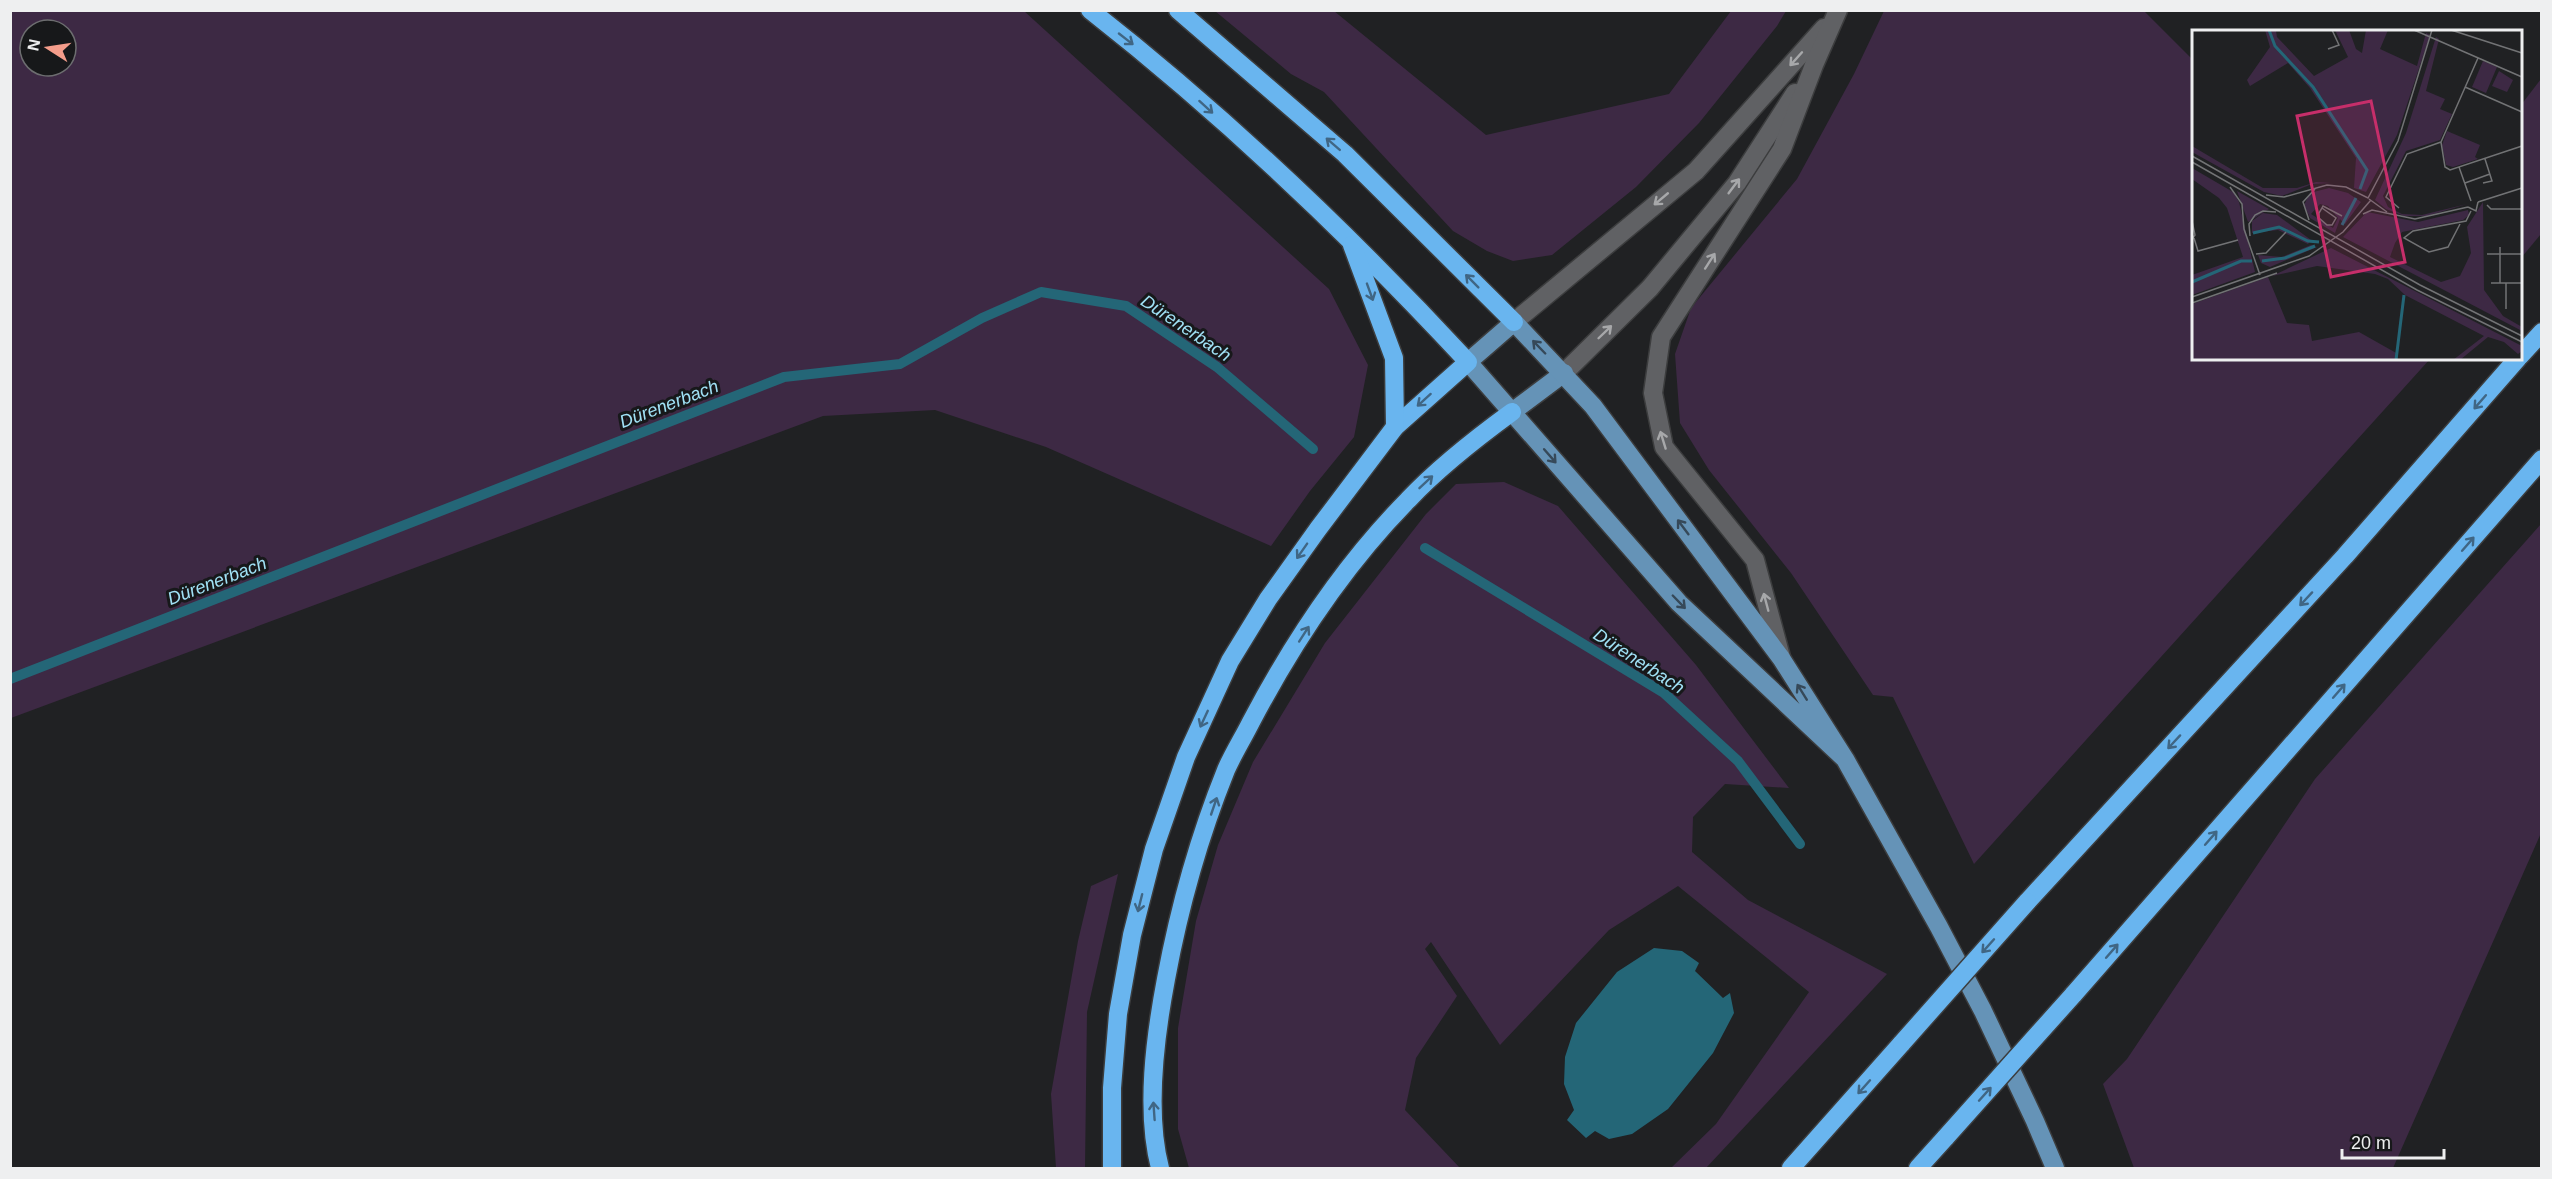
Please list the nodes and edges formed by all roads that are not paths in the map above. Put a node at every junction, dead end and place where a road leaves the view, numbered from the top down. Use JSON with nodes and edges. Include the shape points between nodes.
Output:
{"nodes":[{"id":1,"x":1090,"y":10,"type":"edge"},
{"id":2,"x":1178,"y":10,"type":"edge"},
{"id":3,"x":1837,"y":13,"type":"edge"},
{"id":4,"x":1814,"y":65,"type":"junction"},
{"id":5,"x":1350,"y":238,"type":"junction"},
{"id":6,"x":1514,"y":322,"type":"junction"},
{"id":7,"x":2541,"y":332,"type":"edge"},
{"id":8,"x":2522,"y":354,"type":"edge"},
{"id":9,"x":2516,"y":360,"type":"edge"},
{"id":10,"x":1468,"y":362,"type":"junction"},
{"id":11,"x":1564,"y":373,"type":"junction"},
{"id":12,"x":1512,"y":412,"type":"junction"},
{"id":13,"x":1395,"y":427,"type":"junction"},
{"id":14,"x":2541,"y":459,"type":"edge"},
{"id":15,"x":1781,"y":658,"type":"junction"},
{"id":16,"x":1845,"y":759,"type":"junction"},
{"id":17,"x":1112,"y":1168,"type":"edge"},
{"id":18,"x":1160,"y":1168,"type":"edge"},
{"id":19,"x":1791,"y":1168,"type":"edge"},
{"id":20,"x":1918,"y":1168,"type":"edge"},
{"id":21,"x":2055,"y":1168,"type":"edge"}],
"edges":[{"from":1,"to":5,"type":"highway","one_way":true,"via":[[1163,68]]},
{"from":6,"to":2,"type":"highway","one_way":true,"via":[[1345,154]]},
{"from":3,"to":4,"type":"main road"},
{"from":3,"to":6,"type":"main road","one_way":true,"via":[[1696,171]]},
{"from":11,"to":4,"type":"main road","one_way":true,"via":[[1650,288],[1737,183]]},
{"from":15,"to":4,"type":"main road","one_way":true,"via":[[1755,560],[1664,447],[1653,393],[1661,337],[1782,149]]},
{"from":5,"to":10,"type":"highway"},
{"from":5,"to":13,"type":"highway","one_way":true,"via":[[1394,358]]},
{"from":6,"to":10,"type":"main road"},
{"from":11,"to":6,"type":"main road","one_way":true},
{"from":7,"to":8,"type":"highway"},
{"from":9,"to":19,"type":"highway","one_way":true,"bridge":true,"via":[[2345,556],[2027,902]]},
{"from":10,"to":12,"type":"main road"},
{"from":10,"to":13,"type":"highway","one_way":true},
{"from":11,"to":12,"type":"main road"},
{"from":15,"to":11,"type":"main road","one_way":true,"via":[[1593,406]]},
{"from":12,"to":16,"type":"main road","one_way":true,"via":[[1679,603]]},
{"from":18,"to":12,"type":"highway","one_way":true,"via":[[1152,1089],[1158,1020],[1194,861],[1227,769],[1273,681],[1362,552],[1407,500],[1460,451]]},
{"from":13,"to":17,"type":"highway","one_way":true,"via":[[1268,599],[1230,661],[1186,757],[1154,849],[1132,935],[1117,1025]]},
{"from":20,"to":14,"type":"highway","one_way":true,"bridge":true},
{"from":16,"to":15,"type":"main road","one_way":true},
{"from":16,"to":21,"type":"main road","via":[[1983,1011]]}]}
